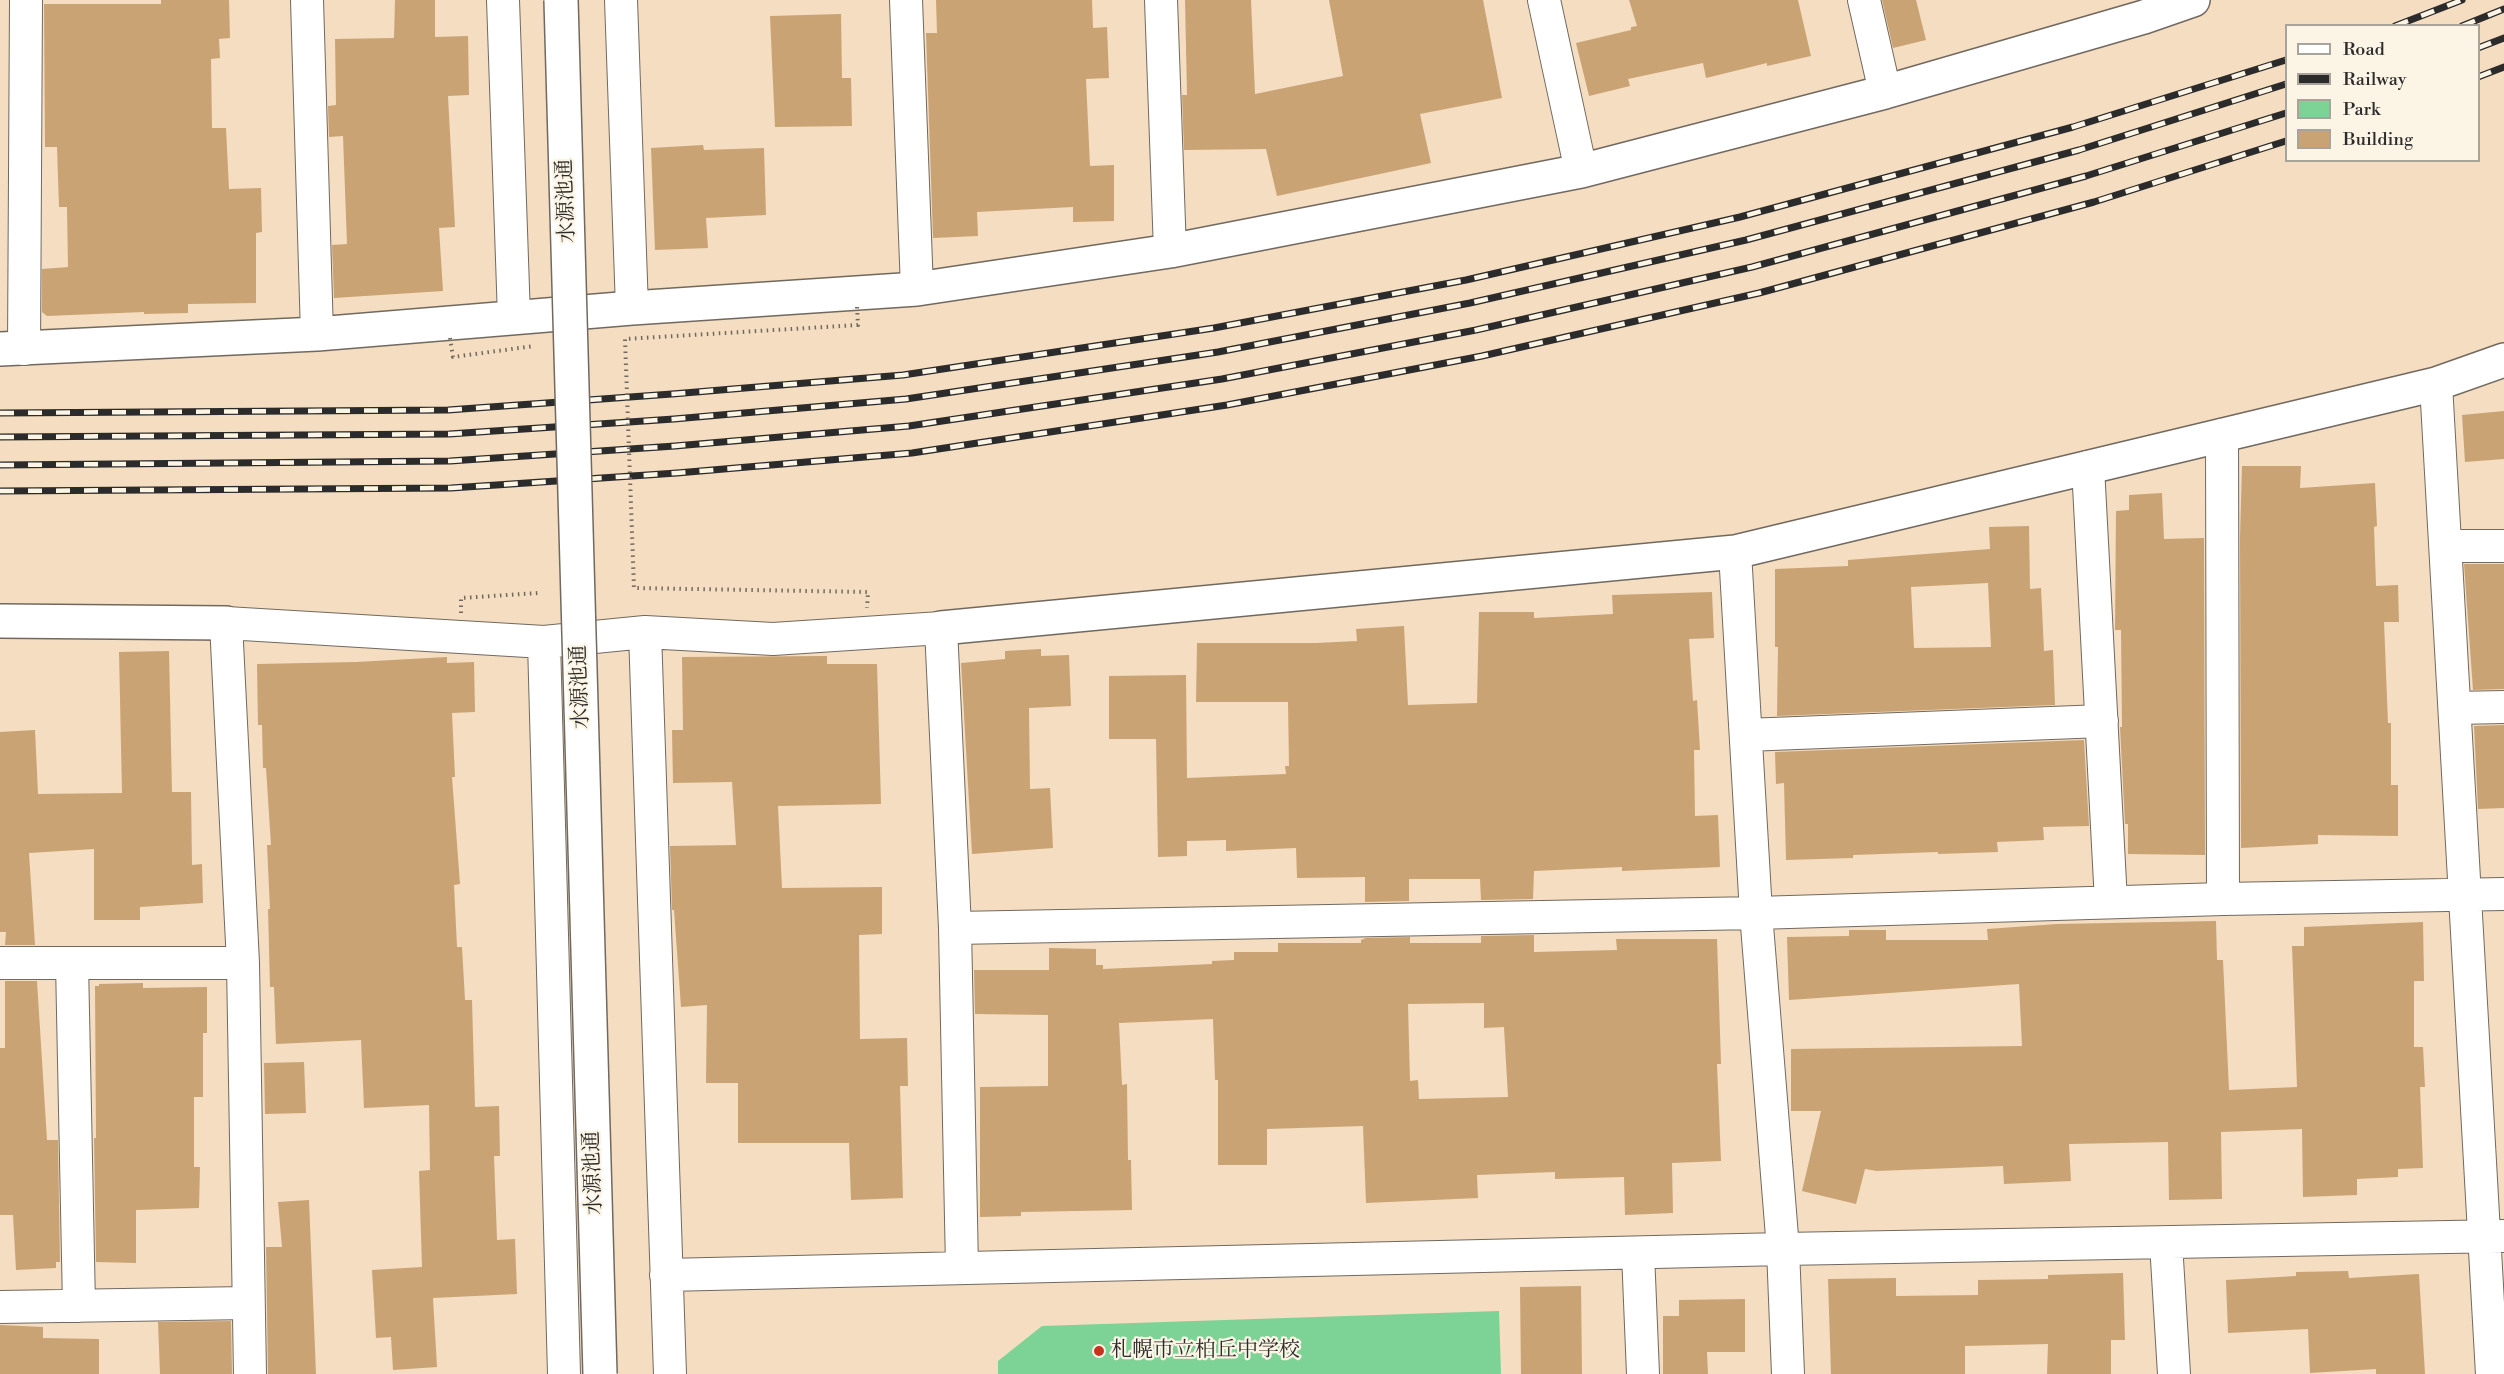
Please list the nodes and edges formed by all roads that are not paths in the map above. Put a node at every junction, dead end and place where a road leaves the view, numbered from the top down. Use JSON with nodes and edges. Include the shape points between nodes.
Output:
{"nodes":[{"id":1,"x":26,"y":0,"type":"edge"},
{"id":2,"x":307,"y":0,"type":"edge"},
{"id":3,"x":503,"y":0,"type":"edge"},
{"id":4,"x":561,"y":0,"type":"edge"},
{"id":5,"x":621,"y":0,"type":"edge"},
{"id":6,"x":906,"y":0,"type":"edge"},
{"id":7,"x":1161,"y":0,"type":"edge"},
{"id":8,"x":1544,"y":0,"type":"edge"},
{"id":9,"x":1864,"y":0,"type":"edge"},
{"id":10,"x":2193,"y":0,"type":"edge"},
{"id":11,"x":2142,"y":8,"type":"edge"},
{"id":12,"x":1885,"y":92,"type":"junction"},
{"id":13,"x":1581,"y":171,"type":"junction"},
{"id":14,"x":1170,"y":250,"type":"junction"},
{"id":15,"x":917,"y":289,"type":"junction"},
{"id":16,"x":632,"y":308,"type":"junction"},
{"id":17,"x":514,"y":317,"type":"junction"},
{"id":18,"x":317,"y":334,"type":"junction"},
{"id":19,"x":12,"y":349,"type":"edge"},
{"id":20,"x":2504,"y":360,"type":"edge"},
{"id":21,"x":2436,"y":384,"type":"junction"},
{"id":22,"x":2222,"y":435,"type":"junction"},
{"id":23,"x":2088,"y":467,"type":"junction"},
{"id":24,"x":2446,"y":546,"type":"junction"},
{"id":25,"x":2504,"y":546,"type":"edge"},
{"id":26,"x":1735,"y":552,"type":"junction"},
{"id":27,"x":0,"y":621,"type":"edge"},
{"id":28,"x":226,"y":623,"type":"junction"},
{"id":29,"x":941,"y":628,"type":"junction"},
{"id":30,"x":645,"y":632,"type":"junction"},
{"id":31,"x":544,"y":642,"type":"junction"},
{"id":32,"x":2504,"y":707,"type":"edge"},
{"id":33,"x":2455,"y":708,"type":"junction"},
{"id":34,"x":2102,"y":721,"type":"junction"},
{"id":35,"x":1746,"y":735,"type":"junction"},
{"id":36,"x":2504,"y":894,"type":"edge"},
{"id":37,"x":2465,"y":896,"type":"junction"},
{"id":38,"x":2223,"y":899,"type":"junction"},
{"id":39,"x":2111,"y":902,"type":"junction"},
{"id":40,"x":1756,"y":913,"type":"junction"},
{"id":41,"x":955,"y":928,"type":"junction"},
{"id":42,"x":0,"y":963,"type":"edge"},
{"id":43,"x":72,"y":963,"type":"junction"},
{"id":44,"x":243,"y":963,"type":"junction"},
{"id":45,"x":2494,"y":1236,"type":"edge"},
{"id":46,"x":2166,"y":1243,"type":"junction"},
{"id":47,"x":1783,"y":1249,"type":"junction"},
{"id":48,"x":1638,"y":1253,"type":"junction"},
{"id":49,"x":962,"y":1268,"type":"junction"},
{"id":50,"x":666,"y":1275,"type":"junction"},
{"id":51,"x":247,"y":1303,"type":"junction"},
{"id":52,"x":79,"y":1306,"type":"junction"},
{"id":53,"x":0,"y":1307,"type":"edge"},
{"id":54,"x":250,"y":1374,"type":"edge"},
{"id":55,"x":564,"y":1374,"type":"edge"},
{"id":56,"x":600,"y":1374,"type":"edge"},
{"id":57,"x":670,"y":1374,"type":"edge"},
{"id":58,"x":1643,"y":1374,"type":"edge"},
{"id":59,"x":1788,"y":1374,"type":"edge"},
{"id":60,"x":2174,"y":1374,"type":"edge"},
{"id":61,"x":2492,"y":1374,"type":"edge"}],
"edges":[{"from":1,"to":19,"type":"street"},
{"from":2,"to":18,"type":"street"},
{"from":3,"to":17,"type":"street"},
{"from":4,"to":56,"type":"street","name":"水源池通","bridge":true},
{"from":5,"to":16,"type":"street"},
{"from":6,"to":15,"type":"street"},
{"from":7,"to":14,"type":"street"},
{"from":8,"to":13,"type":"street"},
{"from":9,"to":12,"type":"street"},
{"from":10,"to":11,"type":"street"},
{"from":11,"to":12,"type":"street"},
{"from":12,"to":13,"type":"street"},
{"from":13,"to":14,"type":"street"},
{"from":14,"to":15,"type":"street"},
{"from":15,"to":16,"type":"street"},
{"from":16,"to":17,"type":"street"},
{"from":17,"to":18,"type":"street"},
{"from":18,"to":19,"type":"street"},
{"from":20,"to":21,"type":"street"},
{"from":21,"to":22,"type":"street"},
{"from":21,"to":24,"type":"street"},
{"from":22,"to":23,"type":"street"},
{"from":22,"to":38,"type":"street"},
{"from":23,"to":26,"type":"street"},
{"from":23,"to":34,"type":"street"},
{"from":24,"to":25,"type":"street"},
{"from":24,"to":33,"type":"street"},
{"from":26,"to":29,"type":"street"},
{"from":26,"to":35,"type":"street"},
{"from":27,"to":28,"type":"street"},
{"from":28,"to":31,"type":"street"},
{"from":28,"to":44,"type":"street"},
{"from":29,"to":30,"type":"street","via":[[773,639]]},
{"from":29,"to":41,"type":"street"},
{"from":30,"to":31,"type":"street"},
{"from":30,"to":50,"type":"street"},
{"from":31,"to":55,"type":"street"},
{"from":32,"to":33,"type":"street"},
{"from":33,"to":37,"type":"street"},
{"from":34,"to":35,"type":"street"},
{"from":34,"to":39,"type":"street"},
{"from":35,"to":40,"type":"street"},
{"from":36,"to":37,"type":"street"},
{"from":37,"to":38,"type":"street"},
{"from":37,"to":45,"type":"street"},
{"from":38,"to":39,"type":"street"},
{"from":39,"to":40,"type":"street"},
{"from":40,"to":41,"type":"street"},
{"from":40,"to":47,"type":"street"},
{"from":41,"to":49,"type":"street"},
{"from":42,"to":43,"type":"street"},
{"from":43,"to":44,"type":"street"},
{"from":43,"to":52,"type":"street"},
{"from":44,"to":51,"type":"street"},
{"from":45,"to":46,"type":"street"},
{"from":45,"to":61,"type":"street"},
{"from":46,"to":47,"type":"street"},
{"from":46,"to":60,"type":"street"},
{"from":47,"to":48,"type":"street"},
{"from":47,"to":59,"type":"street"},
{"from":48,"to":49,"type":"street"},
{"from":48,"to":58,"type":"street"},
{"from":49,"to":50,"type":"street"},
{"from":50,"to":57,"type":"street"},
{"from":51,"to":52,"type":"street"},
{"from":51,"to":54,"type":"street"},
{"from":52,"to":53,"type":"street"}]}
